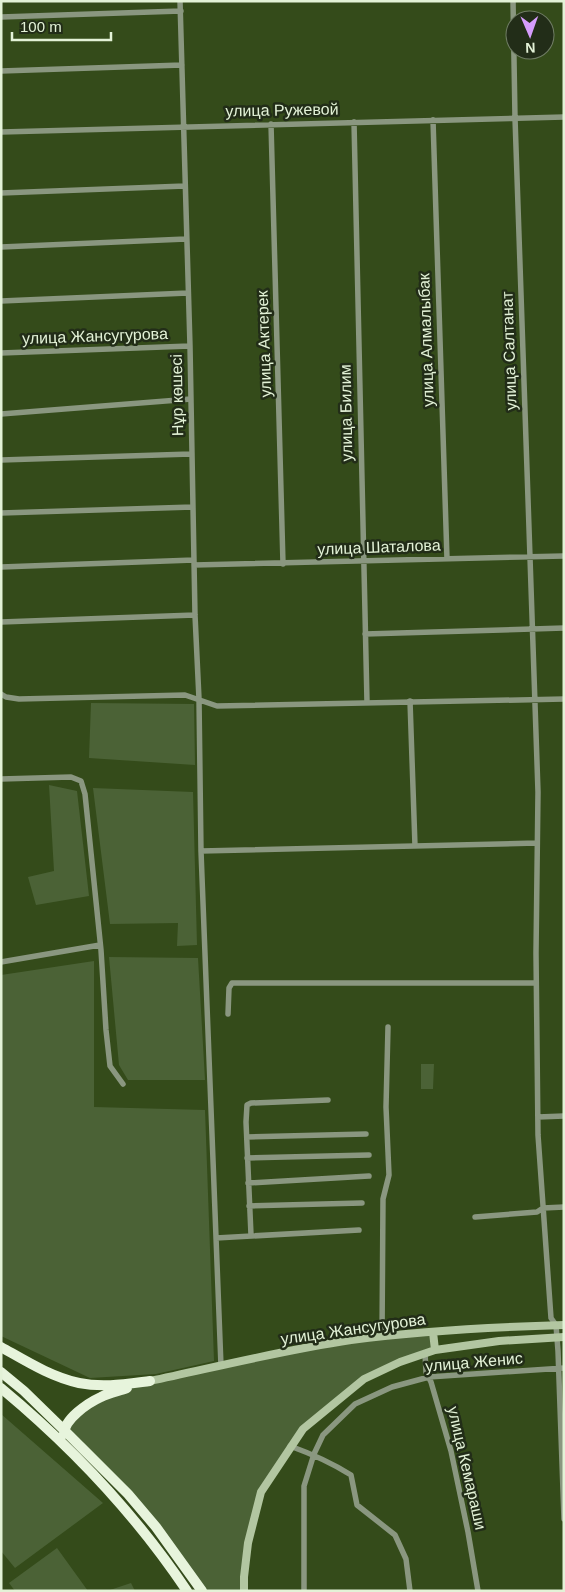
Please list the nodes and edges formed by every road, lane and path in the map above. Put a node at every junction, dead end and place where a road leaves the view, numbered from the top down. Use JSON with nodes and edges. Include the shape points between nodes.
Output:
{"nodes":[{"id":1,"x":180,"y":1,"type":"edge"},
{"id":2,"x":513,"y":1,"type":"edge"},
{"id":3,"x":180,"y":11,"type":"junction"},
{"id":4,"x":1,"y":17,"type":"edge"},
{"id":5,"x":182,"y":65,"type":"junction"},
{"id":6,"x":1,"y":71,"type":"edge"},
{"id":7,"x":564,"y":117,"type":"edge"},
{"id":8,"x":516,"y":118,"type":"junction"},
{"id":9,"x":433,"y":120,"type":"junction"},
{"id":10,"x":354,"y":122,"type":"junction"},
{"id":11,"x":271,"y":124,"type":"junction"},
{"id":12,"x":183,"y":126,"type":"junction"},
{"id":13,"x":1,"y":132,"type":"edge"},
{"id":14,"x":185,"y":186,"type":"junction"},
{"id":15,"x":1,"y":193,"type":"edge"},
{"id":16,"x":186,"y":238,"type":"junction"},
{"id":17,"x":1,"y":246,"type":"edge"},
{"id":18,"x":188,"y":293,"type":"junction"},
{"id":19,"x":1,"y":301,"type":"edge"},
{"id":20,"x":190,"y":346,"type":"junction"},
{"id":21,"x":1,"y":353,"type":"edge"},
{"id":22,"x":191,"y":399,"type":"junction"},
{"id":23,"x":1,"y":414,"type":"edge"},
{"id":24,"x":191,"y":454,"type":"junction"},
{"id":25,"x":1,"y":460,"type":"edge"},
{"id":26,"x":193,"y":507,"type":"junction"},
{"id":27,"x":1,"y":513,"type":"edge"},
{"id":28,"x":564,"y":556,"type":"edge"},
{"id":29,"x":531,"y":557,"type":"junction"},
{"id":30,"x":447,"y":559,"type":"junction"},
{"id":31,"x":194,"y":562,"type":"junction"},
{"id":32,"x":363,"y":562,"type":"junction"},
{"id":33,"x":283,"y":564,"type":"junction"},
{"id":34,"x":1,"y":567,"type":"edge"},
{"id":35,"x":195,"y":615,"type":"junction"},
{"id":36,"x":1,"y":622,"type":"edge"},
{"id":37,"x":564,"y":628,"type":"edge"},
{"id":38,"x":533,"y":629,"type":"junction"},
{"id":39,"x":365,"y":634,"type":"junction"},
{"id":40,"x":1,"y":694,"type":"edge"},
{"id":41,"x":1,"y":699,"type":"edge"},
{"id":42,"x":19,"y":699,"type":"junction"},
{"id":43,"x":199,"y":699,"type":"junction"},
{"id":44,"x":564,"y":699,"type":"edge"},
{"id":45,"x":535,"y":700,"type":"junction"},
{"id":46,"x":410,"y":701,"type":"junction"},
{"id":47,"x":367,"y":702,"type":"junction"},
{"id":48,"x":1,"y":780,"type":"edge"},
{"id":49,"x":537,"y":843,"type":"junction"},
{"id":50,"x":415,"y":846,"type":"junction"},
{"id":51,"x":201,"y":851,"type":"junction"},
{"id":52,"x":100,"y":945,"type":"junction"},
{"id":53,"x":1,"y":962,"type":"edge"},
{"id":54,"x":536,"y":983,"type":"junction"},
{"id":55,"x":228,"y":1014,"type":"dead end"},
{"id":56,"x":388,"y":1027,"type":"dead end"},
{"id":57,"x":123,"y":1084,"type":"dead end"},
{"id":58,"x":328,"y":1100,"type":"dead end"},
{"id":59,"x":564,"y":1116,"type":"edge"},
{"id":60,"x":538,"y":1117,"type":"junction"},
{"id":61,"x":366,"y":1134,"type":"dead end"},
{"id":62,"x":246,"y":1137,"type":"junction"},
{"id":63,"x":369,"y":1155,"type":"dead end"},
{"id":64,"x":247,"y":1158,"type":"junction"},
{"id":65,"x":369,"y":1176,"type":"dead end"},
{"id":66,"x":248,"y":1183,"type":"junction"},
{"id":67,"x":362,"y":1203,"type":"dead end"},
{"id":68,"x":249,"y":1206,"type":"junction"},
{"id":69,"x":564,"y":1207,"type":"edge"},
{"id":70,"x":543,"y":1208,"type":"junction"},
{"id":71,"x":475,"y":1217,"type":"dead end"},
{"id":72,"x":359,"y":1230,"type":"dead end"},
{"id":73,"x":251,"y":1235,"type":"junction"},
{"id":74,"x":216,"y":1238,"type":"junction"},
{"id":75,"x":560,"y":1325,"type":"edge"},
{"id":76,"x":433,"y":1332,"type":"junction"},
{"id":77,"x":382,"y":1337,"type":"junction"},
{"id":78,"x":560,"y":1337,"type":"edge"},
{"id":79,"x":1,"y":1347,"type":"edge"},
{"id":80,"x":435,"y":1350,"type":"junction"},
{"id":81,"x":425,"y":1353,"type":"junction"},
{"id":82,"x":221,"y":1366,"type":"junction"},
{"id":83,"x":561,"y":1369,"type":"edge"},
{"id":84,"x":1,"y":1372,"type":"edge"},
{"id":85,"x":428,"y":1377,"type":"junction"},
{"id":86,"x":150,"y":1381,"type":"junction"},
{"id":87,"x":1,"y":1388,"type":"edge"},
{"id":88,"x":64,"y":1430,"type":"junction"},
{"id":89,"x":290,"y":1446,"type":"junction"},
{"id":90,"x":314,"y":1454,"type":"junction"},
{"id":91,"x":77,"y":1457,"type":"junction"},
{"id":92,"x":564,"y":1519,"type":"edge"},
{"id":93,"x":188,"y":1591,"type":"edge"},
{"id":94,"x":202,"y":1591,"type":"edge"},
{"id":95,"x":244,"y":1591,"type":"edge"},
{"id":96,"x":304,"y":1591,"type":"edge"},
{"id":97,"x":410,"y":1591,"type":"edge"},
{"id":98,"x":478,"y":1591,"type":"edge"}],
"edges":[{"from":1,"to":3,"type":"street","name":"Нұр көшесі"},
{"from":2,"to":8,"type":"street","name":"улица Салтанат"},
{"from":3,"to":4,"type":"street"},
{"from":3,"to":5,"type":"street","name":"Нұр көшесі"},
{"from":5,"to":6,"type":"street"},
{"from":5,"to":12,"type":"street","name":"Нұр көшесі"},
{"from":7,"to":8,"type":"street","name":"улица Ружевой"},
{"from":8,"to":9,"type":"street","name":"улица Ружевой"},
{"from":8,"to":29,"type":"street","name":"улица Салтанат"},
{"from":9,"to":10,"type":"street","name":"улица Ружевой"},
{"from":9,"to":30,"type":"street","name":"улица Алмалыбак"},
{"from":10,"to":11,"type":"street","name":"улица Ружевой"},
{"from":10,"to":32,"type":"street","name":"улица Билим"},
{"from":11,"to":12,"type":"street","name":"улица Ружевой"},
{"from":11,"to":33,"type":"street","name":"улица Актерек"},
{"from":12,"to":13,"type":"street","name":"улица Ружевой"},
{"from":12,"to":14,"type":"street","name":"Нұр көшесі"},
{"from":14,"to":15,"type":"street"},
{"from":14,"to":16,"type":"street","name":"Нұр көшесі"},
{"from":16,"to":17,"type":"street"},
{"from":16,"to":18,"type":"street","name":"Нұр көшесі"},
{"from":18,"to":19,"type":"street"},
{"from":18,"to":20,"type":"street","name":"Нұр көшесі"},
{"from":20,"to":21,"type":"street","name":"улица Жансугурова"},
{"from":20,"to":22,"type":"street","name":"Нұр көшесі"},
{"from":22,"to":23,"type":"street"},
{"from":22,"to":24,"type":"street","name":"Нұр көшесі"},
{"from":24,"to":25,"type":"street"},
{"from":24,"to":26,"type":"street","name":"Нұр көшесі"},
{"from":26,"to":27,"type":"street"},
{"from":26,"to":31,"type":"street","name":"Нұр көшесі"},
{"from":28,"to":29,"type":"street","name":"улица Шаталова"},
{"from":29,"to":30,"type":"street","name":"улица Шаталова"},
{"from":29,"to":38,"type":"street","name":"улица Салтанат"},
{"from":30,"to":32,"type":"street","name":"улица Шаталова"},
{"from":31,"to":33,"type":"street","name":"улица Шаталова"},
{"from":31,"to":34,"type":"street","name":"улица Шаталова"},
{"from":31,"to":35,"type":"street","name":"Нұр көшесі"},
{"from":32,"to":33,"type":"street","name":"улица Шаталова"},
{"from":32,"to":39,"type":"street","name":"улица Билим"},
{"from":35,"to":36,"type":"street"},
{"from":35,"to":43,"type":"street","name":"Нұр көшесі"},
{"from":37,"to":38,"type":"street"},
{"from":38,"to":39,"type":"street"},
{"from":38,"to":45,"type":"street","name":"улица Салтанат"},
{"from":39,"to":47,"type":"street","name":"улица Билим"},
{"from":40,"to":42,"type":"street"},
{"from":41,"to":42,"type":"street"},
{"from":42,"to":43,"type":"street","via":[[185,695]]},
{"from":43,"to":47,"type":"street","via":[[216,706]]},
{"from":43,"to":51,"type":"street","name":"Нұр көшесі"},
{"from":44,"to":45,"type":"street"},
{"from":45,"to":46,"type":"street"},
{"from":45,"to":49,"type":"street","name":"улица Салтанат"},
{"from":46,"to":47,"type":"street"},
{"from":46,"to":50,"type":"street"},
{"from":48,"to":52,"type":"street","via":[[71,777],[81,782],[85,794]]},
{"from":49,"to":50,"type":"street"},
{"from":49,"to":54,"type":"street","name":"улица Салтанат"},
{"from":50,"to":51,"type":"street"},
{"from":51,"to":74,"type":"street","name":"Нұр көшесі"},
{"from":52,"to":53,"type":"street"},
{"from":52,"to":57,"type":"street","via":[[110,1066]]},
{"from":54,"to":55,"type":"street","via":[[232,983]]},
{"from":54,"to":60,"type":"street","name":"улица Салтанат"},
{"from":56,"to":77,"type":"street","via":[[386,1107],[389,1175],[383,1200]]},
{"from":58,"to":62,"type":"street","via":[[250,1104],[246,1110]]},
{"from":59,"to":60,"type":"street"},
{"from":60,"to":70,"type":"street","name":"улица Салтанат"},
{"from":61,"to":62,"type":"street"},
{"from":62,"to":64,"type":"street"},
{"from":63,"to":64,"type":"street"},
{"from":64,"to":66,"type":"street"},
{"from":65,"to":66,"type":"street"},
{"from":66,"to":68,"type":"street"},
{"from":67,"to":68,"type":"street"},
{"from":68,"to":73,"type":"street"},
{"from":69,"to":70,"type":"street"},
{"from":70,"to":71,"type":"street","via":[[537,1212]]},
{"from":70,"to":75,"type":"street","name":"улица Салтанат","via":[[551,1318]]},
{"from":72,"to":73,"type":"street"},
{"from":73,"to":74,"type":"street"},
{"from":74,"to":82,"type":"street","name":"Нұр көшесі"},
{"from":75,"to":76,"type":"main road","name":"улица Жансугурова"},
{"from":75,"to":78,"type":"street","name":"улица Салтанат"},
{"from":76,"to":77,"type":"main road","name":"улица Жансугурова"},
{"from":76,"to":80,"type":"main road"},
{"from":77,"to":82,"type":"main road","name":"улица Жансугурова","via":[[277,1353]]},
{"from":78,"to":80,"type":"main road","name":"улица Жансугурова"},
{"from":78,"to":83,"type":"street","name":"улица Салтанат"},
{"from":79,"to":86,"type":"highway","via":[[44,1371],[79,1383],[108,1386]]},
{"from":80,"to":81,"type":"main road","name":"улица Жансугурова"},
{"from":81,"to":85,"type":"street","name":"улица Кемараши"},
{"from":81,"to":89,"type":"main road","name":"улица Жансугурова","via":[[364,1379],[303,1429]]},
{"from":82,"to":86,"type":"main road","name":"улица Жансугурова"},
{"from":83,"to":85,"type":"street","name":"улица Женис"},
{"from":83,"to":92,"type":"street","name":"улица Салтанат"},
{"from":84,"to":88,"type":"highway"},
{"from":85,"to":90,"type":"street","name":"улица Женис","via":[[392,1387],[355,1404],[324,1435]]},
{"from":85,"to":98,"type":"street","name":"улица Кемараши","via":[[451,1450]]},
{"from":86,"to":88,"type":"highway","via":[[101,1396],[70,1418]]},
{"from":87,"to":91,"type":"highway"},
{"from":88,"to":91,"type":"highway","via":[[67,1444]]},
{"from":88,"to":94,"type":"highway","via":[[128,1494]]},
{"from":89,"to":90,"type":"street"},
{"from":89,"to":95,"type":"main road","name":"улица Жансугурова","via":[[261,1492],[248,1543]]},
{"from":90,"to":96,"type":"street","name":"улица Женис","via":[[304,1486]]},
{"from":90,"to":97,"type":"street","via":[[352,1475],[357,1505],[395,1534],[406,1558]]},
{"from":91,"to":93,"type":"highway","via":[[141,1528]]}]}
